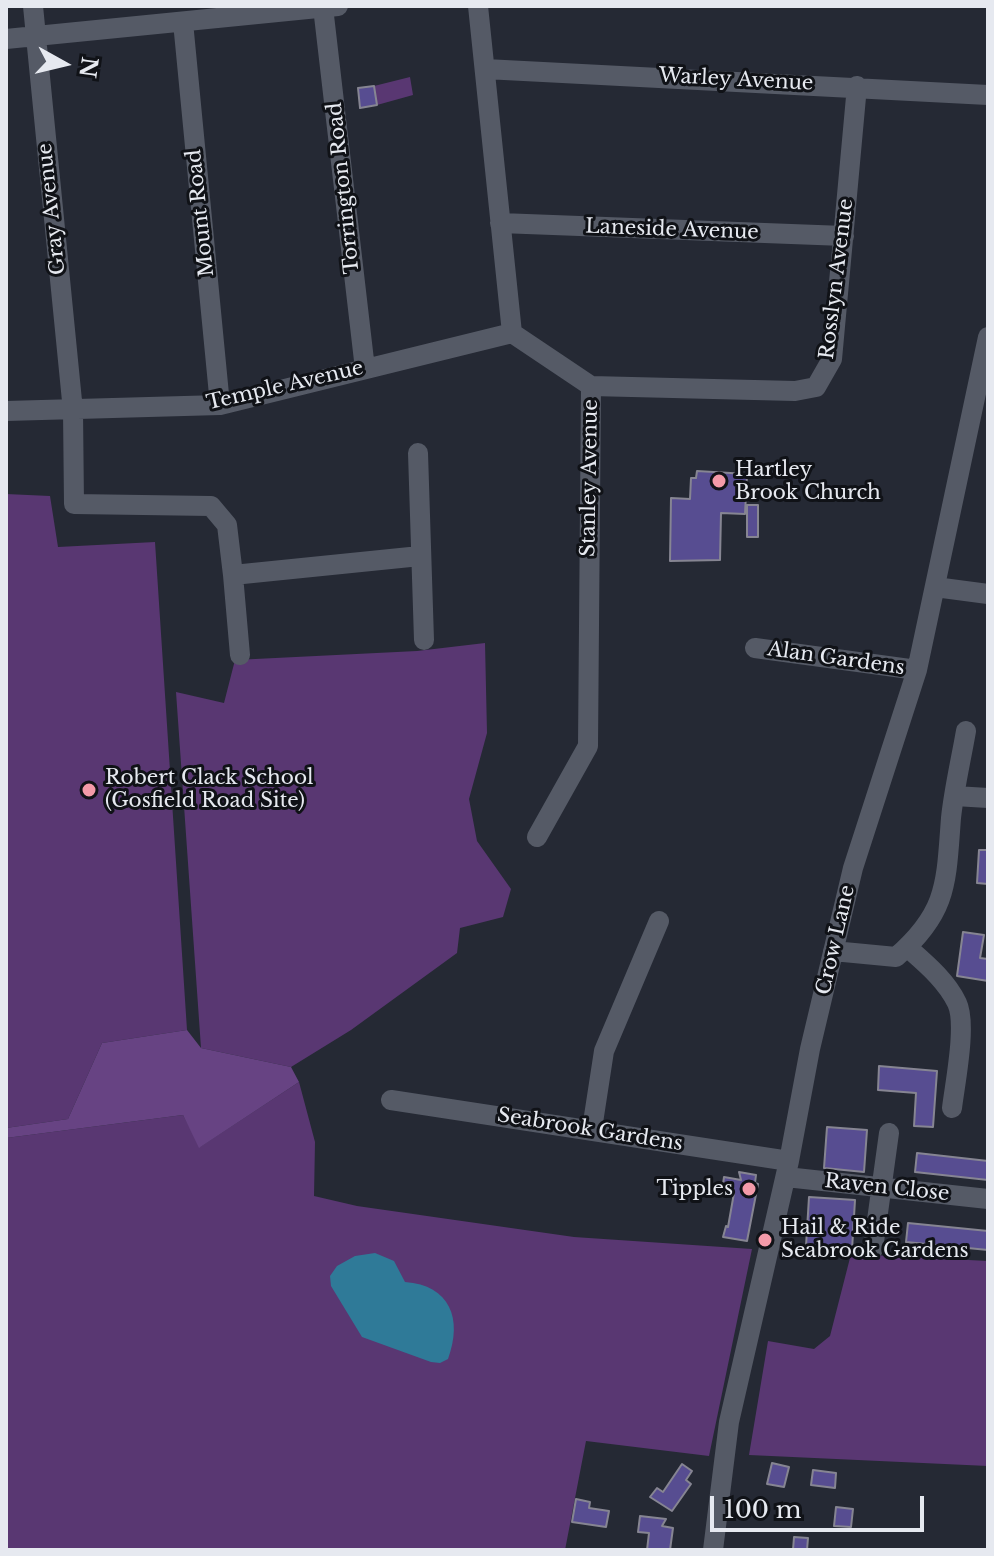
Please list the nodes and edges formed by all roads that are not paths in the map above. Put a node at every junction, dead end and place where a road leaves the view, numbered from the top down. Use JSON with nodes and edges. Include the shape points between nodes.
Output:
{"nodes":[{"id":1,"x":33,"y":6,"type":"edge"},
{"id":2,"x":478,"y":6,"type":"edge"},
{"id":3,"x":331,"y":7,"type":"edge"},
{"id":4,"x":183,"y":22,"type":"junction"},
{"id":5,"x":35,"y":36,"type":"junction"},
{"id":6,"x":6,"y":39,"type":"edge"},
{"id":7,"x":485,"y":69,"type":"junction"},
{"id":8,"x":857,"y":86,"type":"junction"},
{"id":9,"x":988,"y":95,"type":"edge"},
{"id":10,"x":500,"y":223,"type":"junction"},
{"id":11,"x":844,"y":236,"type":"junction"},
{"id":12,"x":512,"y":333,"type":"junction"},
{"id":13,"x":988,"y":337,"type":"edge"},
{"id":14,"x":365,"y":369,"type":"junction"},
{"id":15,"x":591,"y":386,"type":"junction"},
{"id":16,"x":220,"y":405,"type":"junction"},
{"id":17,"x":6,"y":411,"type":"edge"},
{"id":18,"x":73,"y":411,"type":"junction"},
{"id":19,"x":418,"y":453,"type":"dead end"},
{"id":20,"x":420,"y":556,"type":"junction"},
{"id":21,"x":233,"y":575,"type":"junction"},
{"id":22,"x":935,"y":587,"type":"junction"},
{"id":23,"x":988,"y":594,"type":"edge"},
{"id":24,"x":424,"y":640,"type":"dead end"},
{"id":25,"x":755,"y":648,"type":"dead end"},
{"id":26,"x":240,"y":655,"type":"dead end"},
{"id":27,"x":917,"y":670,"type":"junction"},
{"id":28,"x":966,"y":731,"type":"dead end"},
{"id":29,"x":955,"y":796,"type":"junction"},
{"id":30,"x":988,"y":798,"type":"edge"},
{"id":31,"x":537,"y":837,"type":"dead end"},
{"id":32,"x":659,"y":921,"type":"dead end"},
{"id":33,"x":907,"y":947,"type":"junction"},
{"id":34,"x":833,"y":951,"type":"junction"},
{"id":35,"x":391,"y":1100,"type":"dead end"},
{"id":36,"x":952,"y":1108,"type":"dead end"},
{"id":37,"x":592,"y":1129,"type":"junction"},
{"id":38,"x":889,"y":1133,"type":"dead end"},
{"id":39,"x":788,"y":1169,"type":"junction"},
{"id":40,"x":883,"y":1187,"type":"junction"},
{"id":41,"x":988,"y":1199,"type":"edge"},
{"id":42,"x":873,"y":1249,"type":"dead end"},
{"id":43,"x":713,"y":1550,"type":"edge"}],
"edges":[{"from":1,"to":5,"type":"street","name":"Gray Avenue"},
{"from":2,"to":7,"type":"street"},
{"from":3,"to":4,"type":"street"},
{"from":3,"to":14,"type":"street","name":"Torrington Road"},
{"from":4,"to":5,"type":"street"},
{"from":4,"to":16,"type":"street","name":"Mount Road"},
{"from":5,"to":6,"type":"street"},
{"from":5,"to":18,"type":"street","name":"Gray Avenue"},
{"from":7,"to":8,"type":"street","name":"Warley Avenue"},
{"from":7,"to":10,"type":"street"},
{"from":8,"to":9,"type":"street","name":"Warley Avenue"},
{"from":8,"to":11,"type":"street","name":"Rosslyn Avenue"},
{"from":10,"to":11,"type":"street","name":"Laneside Avenue"},
{"from":10,"to":12,"type":"street"},
{"from":11,"to":15,"type":"street","name":"Rosslyn Avenue","via":[[832,359],[816,387],[795,391]]},
{"from":12,"to":14,"type":"street","name":"Temple Avenue"},
{"from":12,"to":15,"type":"street","name":"Stanley Avenue"},
{"from":13,"to":22,"type":"street","name":"Crow Lane"},
{"from":14,"to":16,"type":"street","name":"Temple Avenue"},
{"from":15,"to":31,"type":"street","name":"Stanley Avenue","via":[[588,746]]},
{"from":16,"to":18,"type":"street","name":"Temple Avenue"},
{"from":17,"to":18,"type":"street","name":"Temple Avenue"},
{"from":18,"to":21,"type":"street","name":"Gray Avenue","via":[[74,504],[211,506],[227,525]]},
{"from":19,"to":20,"type":"street"},
{"from":20,"to":21,"type":"street"},
{"from":20,"to":24,"type":"street"},
{"from":21,"to":26,"type":"street"},
{"from":22,"to":23,"type":"street"},
{"from":22,"to":27,"type":"street","name":"Crow Lane"},
{"from":25,"to":27,"type":"street","name":"Alan Gardens"},
{"from":27,"to":34,"type":"street","name":"Crow Lane","via":[[853,868]]},
{"from":28,"to":29,"type":"street"},
{"from":29,"to":30,"type":"street"},
{"from":29,"to":33,"type":"street","via":[[943,897],[921,935]]},
{"from":32,"to":37,"type":"street","via":[[604,1051]]},
{"from":33,"to":34,"type":"street","via":[[896,957]]},
{"from":33,"to":36,"type":"street","via":[[939,976],[959,1005],[961,1035]]},
{"from":34,"to":39,"type":"street","name":"Crow Lane"},
{"from":35,"to":37,"type":"street","name":"Seabrook Gardens"},
{"from":37,"to":39,"type":"street","name":"Seabrook Gardens"},
{"from":38,"to":40,"type":"street"},
{"from":39,"to":40,"type":"street","name":"Raven Close"},
{"from":39,"to":43,"type":"street","name":"Crow Lane","via":[[729,1422]]},
{"from":40,"to":41,"type":"street","name":"Raven Close"},
{"from":40,"to":42,"type":"street"}]}
